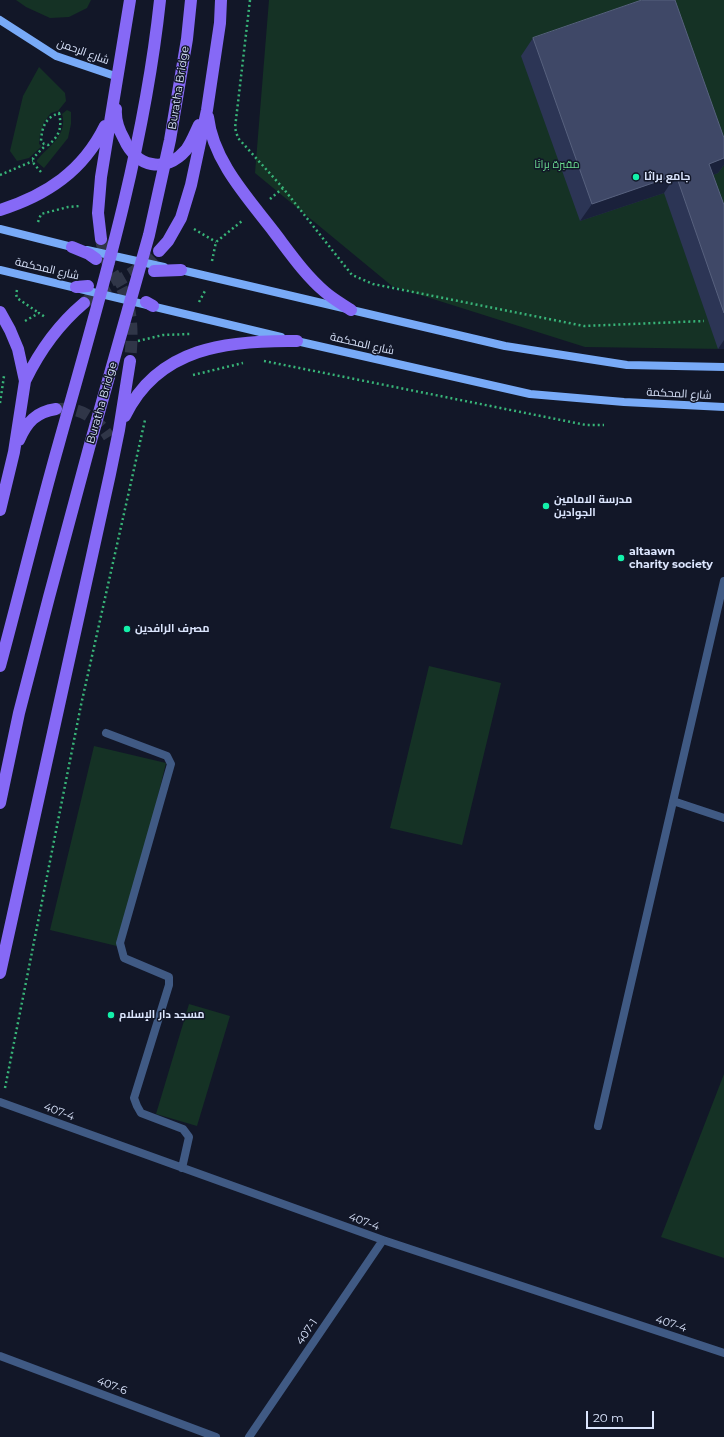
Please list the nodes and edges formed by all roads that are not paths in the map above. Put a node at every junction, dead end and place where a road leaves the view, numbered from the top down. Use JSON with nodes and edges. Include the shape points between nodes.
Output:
{"nodes":[{"id":1,"x":130,"y":0,"type":"edge"},
{"id":2,"x":160,"y":0,"type":"edge"},
{"id":3,"x":191,"y":0,"type":"edge"},
{"id":4,"x":221,"y":0,"type":"edge"},
{"id":5,"x":0,"y":20,"type":"edge"},
{"id":6,"x":117,"y":82,"type":"junction"},
{"id":7,"x":209,"y":96,"type":"junction"},
{"id":8,"x":207,"y":110,"type":"junction"},
{"id":9,"x":110,"y":116,"type":"junction"},
{"id":10,"x":0,"y":210,"type":"edge"},
{"id":11,"x":0,"y":229,"type":"edge"},
{"id":12,"x":101,"y":239,"type":"tunnel mouth"},
{"id":13,"x":72,"y":247,"type":"junction"},
{"id":14,"x":159,"y":251,"type":"tunnel mouth"},
{"id":15,"x":96,"y":259,"type":"dead end"},
{"id":16,"x":0,"y":270,"type":"edge"},
{"id":17,"x":154,"y":270,"type":"dead end"},
{"id":18,"x":181,"y":270,"type":"junction"},
{"id":19,"x":88,"y":286,"type":"dead end"},
{"id":20,"x":76,"y":287,"type":"junction"},
{"id":21,"x":84,"y":303,"type":"tunnel mouth"},
{"id":22,"x":351,"y":310,"type":"junction"},
{"id":23,"x":0,"y":312,"type":"edge"},
{"id":24,"x":297,"y":341,"type":"junction"},
{"id":25,"x":130,"y":361,"type":"tunnel mouth"},
{"id":26,"x":724,"y":367,"type":"edge"},
{"id":27,"x":24,"y":381,"type":"junction"},
{"id":28,"x":724,"y":407,"type":"edge"},
{"id":29,"x":56,"y":410,"type":"tunnel mouth"},
{"id":30,"x":120,"y":430,"type":"junction"},
{"id":31,"x":108,"y":437,"type":"tunnel mouth"},
{"id":32,"x":14,"y":452,"type":"junction"},
{"id":33,"x":110,"y":474,"type":"junction"},
{"id":34,"x":0,"y":510,"type":"edge"},
{"id":35,"x":724,"y":581,"type":"edge"},
{"id":36,"x":0,"y":666,"type":"edge"},
{"id":37,"x":106,"y":733,"type":"dead end"},
{"id":38,"x":673,"y":801,"type":"junction"},
{"id":39,"x":0,"y":803,"type":"edge"},
{"id":40,"x":724,"y":818,"type":"edge"},
{"id":41,"x":0,"y":973,"type":"edge"},
{"id":42,"x":1,"y":1102,"type":"edge"},
{"id":43,"x":598,"y":1126,"type":"dead end"},
{"id":44,"x":182,"y":1168,"type":"junction"},
{"id":45,"x":383,"y":1240,"type":"junction"},
{"id":46,"x":724,"y":1353,"type":"edge"},
{"id":47,"x":0,"y":1356,"type":"edge"},
{"id":48,"x":216,"y":1437,"type":"edge"},
{"id":49,"x":249,"y":1437,"type":"edge"}],
"edges":[{"from":1,"to":6,"type":"main road"},
{"from":2,"to":36,"type":"main road","bridge":true,"via":[[156,38],[136,151],[114,244]]},
{"from":3,"to":39,"type":"main road","name":"Buratha Bridge","bridge":true,"via":[[170,140],[149,235],[49,597],[19,713]]},
{"from":4,"to":7,"type":"main road"},
{"from":5,"to":6,"type":"main road","name":"شارع الرحمن","via":[[56,56]]},
{"from":6,"to":7,"type":"main road","via":[[116,113],[121,134],[131,152],[148,164],[168,162],[186,149],[193,138]]},
{"from":6,"to":9,"type":"main road"},
{"from":7,"to":8,"type":"main road"},
{"from":8,"to":14,"type":"main road","via":[[181,218]]},
{"from":8,"to":22,"type":"main road","via":[[213,140],[234,179],[309,276],[325,293]]},
{"from":9,"to":10,"type":"main road","via":[[97,143],[82,162],[66,176],[42,194]]},
{"from":9,"to":12,"type":"main road","via":[[98,213]]},
{"from":11,"to":13,"type":"main road"},
{"from":13,"to":15,"type":"main road"},
{"from":13,"to":18,"type":"main road"},
{"from":16,"to":20,"type":"main road","name":"شارع المحكمة"},
{"from":17,"to":18,"type":"main road"},
{"from":18,"to":22,"type":"main road"},
{"from":19,"to":20,"type":"main road"},
{"from":20,"to":24,"type":"main road","name":"شارع المحكمة"},
{"from":21,"to":27,"type":"main road","via":[[46,345]]},
{"from":22,"to":26,"type":"main road","via":[[505,346],[627,364]]},
{"from":23,"to":27,"type":"main road","via":[[18,349]]},
{"from":24,"to":28,"type":"main road","name":"شارع المحكمة","via":[[530,394]]},
{"from":24,"to":30,"type":"main road","via":[[252,342],[190,354],[169,365],[148,382],[131,404]]},
{"from":25,"to":30,"type":"main road"},
{"from":27,"to":32,"type":"main road"},
{"from":29,"to":32,"type":"main road","via":[[38,415],[27,424]]},
{"from":30,"to":33,"type":"main road"},
{"from":31,"to":33,"type":"main road","via":[[111,455]]},
{"from":32,"to":34,"type":"main road"},
{"from":33,"to":41,"type":"main road"},
{"from":35,"to":38,"type":"street"},
{"from":37,"to":44,"type":"street","via":[[167,756],[171,764],[120,943],[124,958],[169,977],[169,985],[134,1098],[140,1113],[182,1129],[189,1137]]},
{"from":38,"to":40,"type":"street"},
{"from":38,"to":43,"type":"street"},
{"from":42,"to":44,"type":"street","name":"407-4"},
{"from":44,"to":45,"type":"street","name":"407-4"},
{"from":45,"to":46,"type":"street","name":"407-4"},
{"from":45,"to":49,"type":"street","name":"407-1"},
{"from":47,"to":48,"type":"street","name":"407-6"}]}
